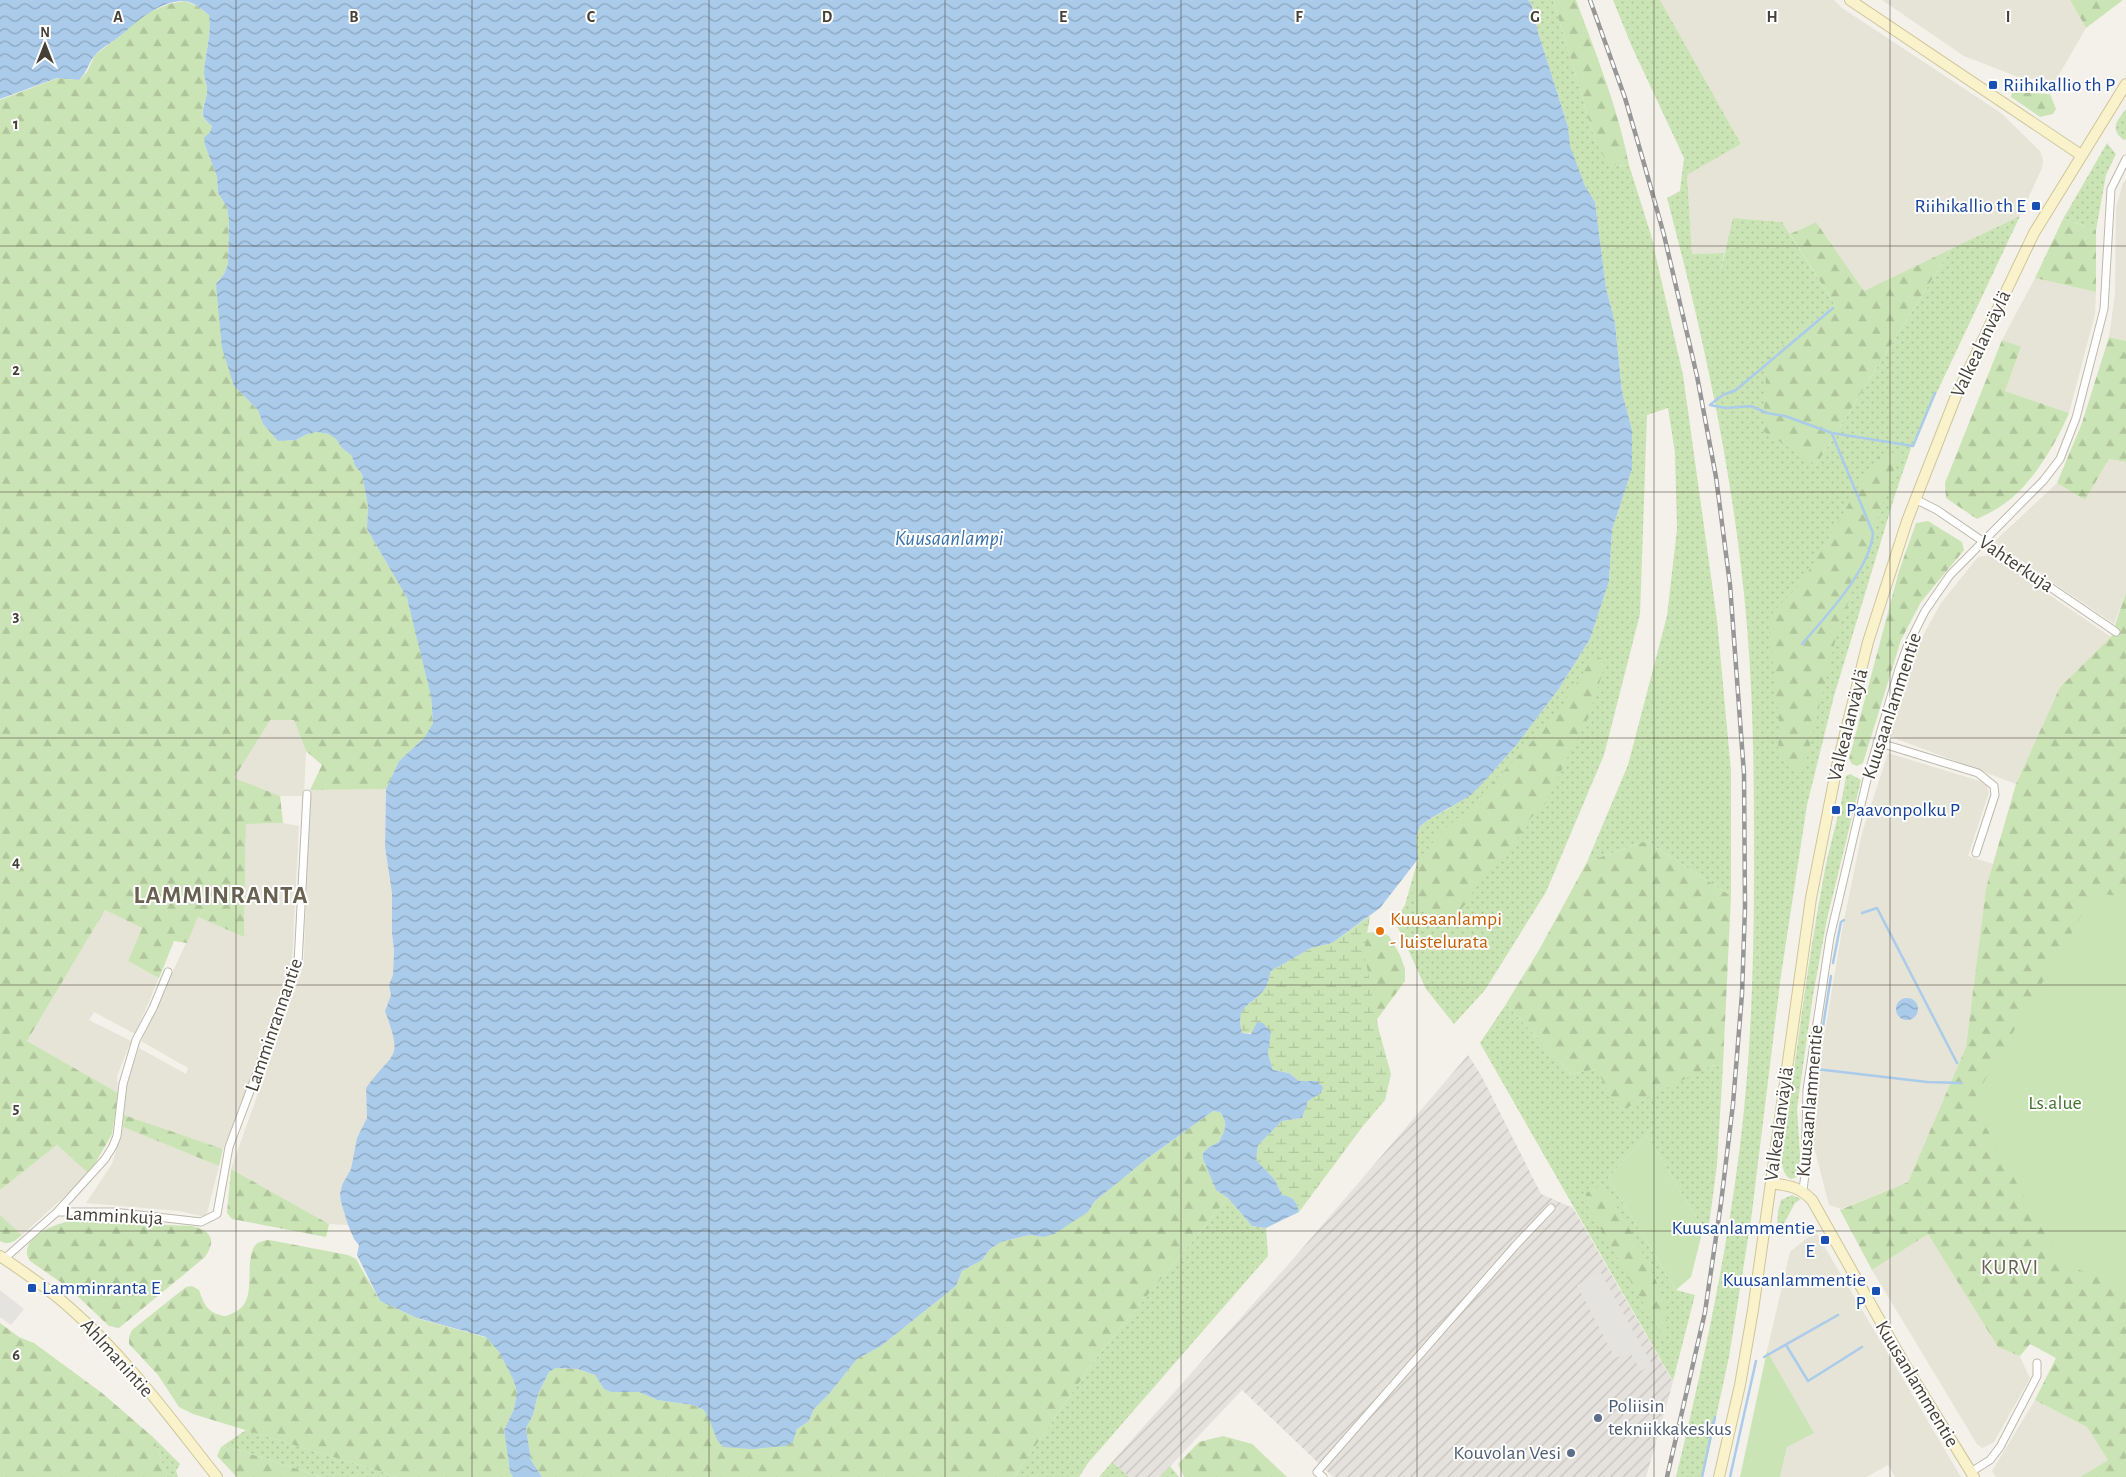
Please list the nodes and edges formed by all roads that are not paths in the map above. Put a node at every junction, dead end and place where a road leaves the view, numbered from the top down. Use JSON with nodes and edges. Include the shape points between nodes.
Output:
{"nodes":[{"id":1,"x":1850,"y":0,"type":"edge"},
{"id":2,"x":2126,"y":84,"type":"edge"},
{"id":3,"x":2081,"y":155,"type":"junction"},
{"id":4,"x":2126,"y":159,"type":"edge"},
{"id":5,"x":1915,"y":500,"type":"junction"},
{"id":6,"x":1982,"y":541,"type":"junction"},
{"id":7,"x":2116,"y":632,"type":"dead end"},
{"id":8,"x":1878,"y":742,"type":"junction"},
{"id":9,"x":307,"y":794,"type":"dead end"},
{"id":10,"x":1976,"y":853,"type":"dead end"},
{"id":11,"x":168,"y":972,"type":"dead end"},
{"id":12,"x":1771,"y":1183,"type":"junction"},
{"id":13,"x":1803,"y":1190,"type":"junction"},
{"id":14,"x":1551,"y":1208,"type":"dead end"},
{"id":15,"x":57,"y":1212,"type":"junction"},
{"id":16,"x":211,"y":1218,"type":"joint"},
{"id":17,"x":2,"y":1258,"type":"edge"},
{"id":18,"x":2037,"y":1363,"type":"dead end"},
{"id":19,"x":1972,"y":1475,"type":"edge"},
{"id":20,"x":217,"y":1477,"type":"edge"},
{"id":21,"x":1323,"y":1477,"type":"edge"},
{"id":22,"x":1719,"y":1477,"type":"edge"}],
"edges":[{"from":1,"to":3,"type":"main road"},
{"from":2,"to":3,"type":"main road","name":"Valkealanväylä"},
{"from":3,"to":5,"type":"main road","name":"Valkealanväylä","via":[[2034,233],[1956,396]]},
{"from":4,"to":6,"type":"street","name":"Kuusaanlammentie","via":[[2111,189],[2104,309],[2076,418],[2060,459],[2044,481]]},
{"from":5,"to":6,"type":"street","name":"Vahterkuja","via":[[1937,510]]},
{"from":5,"to":12,"type":"main road","name":"Valkealanväylä","via":[[1868,642],[1832,791],[1811,898]]},
{"from":6,"to":7,"type":"street","name":"Vahterkuja"},
{"from":6,"to":8,"type":"street","name":"Kuusaanlammentie","via":[[1950,575],[1915,628],[1899,669]]},
{"from":8,"to":10,"type":"street","via":[[1978,773],[1994,786],[1995,795]]},
{"from":8,"to":13,"type":"street","name":"Kuusaanlammentie","via":[[1830,937],[1807,1090]]},
{"from":9,"to":16,"type":"street","name":"Lamminrannantie","via":[[298,963],[229,1147],[219,1210]]},
{"from":11,"to":15,"type":"street","via":[[154,1008],[136,1040],[123,1084],[117,1136],[100,1165]]},
{"from":12,"to":13,"type":"main road"},
{"from":12,"to":22,"type":"main road","name":"Valkealanväylä","via":[[1747,1347]]},
{"from":13,"to":19,"type":"main road","name":"Kuusanlammentie","via":[[1812,1200],[1905,1365]]},
{"from":14,"to":21,"type":"street","via":[[1317,1472]]},
{"from":15,"to":16,"type":"street","name":"Lamminkuja","via":[[113,1212],[201,1222]]},
{"from":15,"to":17,"type":"street","name":"Lamminkuja"},
{"from":17,"to":20,"type":"main road","name":"Ahlmanintie","via":[[57,1297],[95,1332]]},
{"from":18,"to":19,"type":"street","via":[[2037,1376],[2000,1448]]}]}
